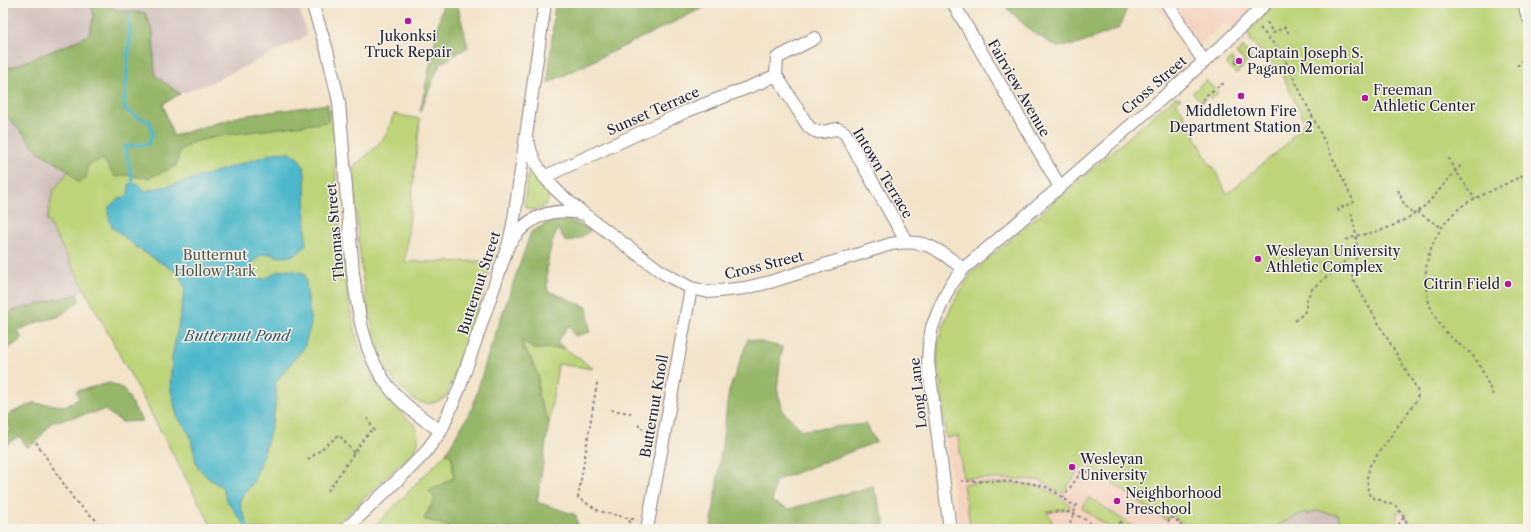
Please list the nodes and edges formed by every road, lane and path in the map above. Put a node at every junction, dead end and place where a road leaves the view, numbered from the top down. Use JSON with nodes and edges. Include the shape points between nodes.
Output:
{"nodes":[{"id":1,"x":312,"y":3,"type":"edge"},
{"id":2,"x":544,"y":3,"type":"edge"},
{"id":3,"x":953,"y":3,"type":"edge"},
{"id":4,"x":1167,"y":3,"type":"edge"},
{"id":5,"x":1235,"y":3,"type":"edge"},
{"id":6,"x":1266,"y":3,"type":"edge"},
{"id":7,"x":1525,"y":3,"type":"edge"},
{"id":8,"x":1240,"y":7,"type":"dead end"},
{"id":9,"x":1528,"y":17,"type":"edge"},
{"id":10,"x":1267,"y":22,"type":"dead end"},
{"id":11,"x":1260,"y":28,"type":"dead end"},
{"id":12,"x":1290,"y":35,"type":"dead end"},
{"id":13,"x":815,"y":38,"type":"dead end"},
{"id":14,"x":1528,"y":55,"type":"edge"},
{"id":15,"x":1234,"y":56,"type":"dead end"},
{"id":16,"x":1236,"y":58,"type":"dead end"},
{"id":17,"x":1204,"y":62,"type":"junction"},
{"id":18,"x":1266,"y":65,"type":"dead end"},
{"id":19,"x":1517,"y":66,"type":"dead end"},
{"id":20,"x":1261,"y":69,"type":"dead end"},
{"id":21,"x":776,"y":75,"type":"junction"},
{"id":22,"x":1224,"y":83,"type":"dead end"},
{"id":23,"x":1198,"y":111,"type":"dead end"},
{"id":24,"x":527,"y":126,"type":"junction"},
{"id":25,"x":1449,"y":158,"type":"dead end"},
{"id":26,"x":1462,"y":163,"type":"dead end"},
{"id":27,"x":1528,"y":173,"type":"edge"},
{"id":28,"x":544,"y":177,"type":"junction"},
{"id":29,"x":1060,"y":187,"type":"junction"},
{"id":30,"x":1398,"y":190,"type":"dead end"},
{"id":31,"x":1475,"y":198,"type":"junction"},
{"id":32,"x":1339,"y":212,"type":"dead end"},
{"id":33,"x":1351,"y":212,"type":"dead end"},
{"id":34,"x":1418,"y":212,"type":"junction"},
{"id":35,"x":584,"y":214,"type":"junction"},
{"id":36,"x":1413,"y":215,"type":"junction"},
{"id":37,"x":1441,"y":227,"type":"junction"},
{"id":38,"x":1356,"y":235,"type":"junction"},
{"id":39,"x":1346,"y":240,"type":"dead end"},
{"id":40,"x":906,"y":241,"type":"junction"},
{"id":41,"x":509,"y":243,"type":"junction"},
{"id":42,"x":1358,"y":251,"type":"junction"},
{"id":43,"x":963,"y":269,"type":"junction"},
{"id":44,"x":691,"y":288,"type":"junction"},
{"id":45,"x":1295,"y":321,"type":"dead end"},
{"id":46,"x":597,"y":383,"type":"dead end"},
{"id":47,"x":1493,"y":395,"type":"dead end"},
{"id":48,"x":612,"y":410,"type":"dead end"},
{"id":49,"x":631,"y":413,"type":"dead end"},
{"id":50,"x":367,"y":418,"type":"dead end"},
{"id":51,"x":639,"y":424,"type":"dead end"},
{"id":52,"x":373,"y":429,"type":"junction"},
{"id":53,"x":441,"y":431,"type":"junction"},
{"id":54,"x":665,"y":432,"type":"junction"},
{"id":55,"x":376,"y":433,"type":"dead end"},
{"id":56,"x":36,"y":442,"type":"dead end"},
{"id":57,"x":354,"y":453,"type":"junction"},
{"id":58,"x":308,"y":460,"type":"dead end"},
{"id":59,"x":1094,"y":476,"type":"dead end"},
{"id":60,"x":961,"y":481,"type":"dead end"},
{"id":61,"x":328,"y":491,"type":"dead end"},
{"id":62,"x":1063,"y":498,"type":"junction"},
{"id":63,"x":1077,"y":504,"type":"dead end"},
{"id":64,"x":1076,"y":508,"type":"junction"},
{"id":65,"x":1049,"y":513,"type":"dead end"},
{"id":66,"x":1074,"y":513,"type":"junction"},
{"id":67,"x":1404,"y":517,"type":"junction"},
{"id":68,"x":630,"y":518,"type":"junction"},
{"id":69,"x":1168,"y":522,"type":"dead end"},
{"id":70,"x":1131,"y":525,"type":"dead end"},
{"id":71,"x":648,"y":526,"type":"edge"},
{"id":72,"x":101,"y":529,"type":"edge"},
{"id":73,"x":346,"y":529,"type":"edge"},
{"id":74,"x":628,"y":529,"type":"edge"},
{"id":75,"x":950,"y":529,"type":"edge"},
{"id":76,"x":1068,"y":529,"type":"edge"},
{"id":77,"x":1099,"y":529,"type":"edge"},
{"id":78,"x":1115,"y":529,"type":"edge"},
{"id":79,"x":1182,"y":529,"type":"edge"},
{"id":80,"x":1394,"y":529,"type":"edge"},
{"id":81,"x":1410,"y":529,"type":"edge"}],
"edges":[{"from":1,"to":53,"type":"street","name":"Thomas Street","via":[[327,50],[339,102],[353,274],[368,348],[386,384],[419,416]]},
{"from":2,"to":24,"type":"street","name":"Butternut Street"},
{"from":3,"to":29,"type":"street","name":"Fairview Avenue"},
{"from":4,"to":17,"type":"street"},
{"from":5,"to":8,"type":"path"},
{"from":6,"to":17,"type":"street","name":"Cross Street"},
{"from":7,"to":9,"type":"street"},
{"from":10,"to":12,"type":"path","via":[[1272,33],[1285,27]]},
{"from":11,"to":32,"type":"path","via":[[1281,52],[1354,202],[1338,209]]},
{"from":13,"to":21,"type":"street","via":[[778,58]]},
{"from":14,"to":19,"type":"path"},
{"from":15,"to":16,"type":"path"},
{"from":17,"to":29,"type":"street","name":"Cross Street"},
{"from":18,"to":20,"type":"path"},
{"from":21,"to":28,"type":"street","name":"Sunset Terrace","via":[[687,111]]},
{"from":21,"to":40,"type":"street","name":"Intown Terrace","via":[[813,131],[821,133],[838,129],[845,133]]},
{"from":22,"to":23,"type":"path","via":[[1206,95]]},
{"from":24,"to":28,"type":"street","name":"Cross Street","via":[[530,152]]},
{"from":24,"to":41,"type":"street","name":"Butternut Street"},
{"from":25,"to":31,"type":"path"},
{"from":26,"to":34,"type":"path","bridge":true},
{"from":27,"to":31,"type":"path"},
{"from":28,"to":35,"type":"street","name":"Cross Street"},
{"from":29,"to":43,"type":"street","name":"Long Lane"},
{"from":30,"to":36,"type":"path","via":[[1404,204]]},
{"from":31,"to":37,"type":"path","via":[[1458,208]]},
{"from":33,"to":38,"type":"path"},
{"from":34,"to":36,"type":"path"},
{"from":34,"to":37,"type":"path"},
{"from":35,"to":41,"type":"street","name":"Cross Street","via":[[570,211],[542,216],[528,222]]},
{"from":35,"to":44,"type":"street","name":"Cross Street","via":[[663,273]]},
{"from":36,"to":38,"type":"path","via":[[1381,230]]},
{"from":37,"to":47,"type":"path","via":[[1432,242],[1428,260],[1426,283],[1431,308],[1445,331],[1475,357]]},
{"from":38,"to":39,"type":"path"},
{"from":38,"to":42,"type":"path"},
{"from":40,"to":43,"type":"street","name":"Cross Street","via":[[934,247]]},
{"from":40,"to":44,"type":"street","name":"Cross Street","via":[[745,288],[709,292]]},
{"from":41,"to":53,"type":"street","name":"Butternut Street","via":[[460,388]]},
{"from":42,"to":45,"type":"path","via":[[1312,289],[1304,313]]},
{"from":42,"to":67,"type":"path","via":[[1352,278],[1418,394],[1416,401],[1370,465],[1367,478],[1370,496],[1396,506]]},
{"from":43,"to":75,"type":"street","name":"Long Lane","via":[[950,286],[932,327],[928,362]]},
{"from":44,"to":54,"type":"street","name":"Butternut Knoll"},
{"from":46,"to":68,"type":"path","via":[[578,498],[600,511]]},
{"from":48,"to":49,"type":"path"},
{"from":50,"to":52,"type":"path"},
{"from":51,"to":54,"type":"path","via":[[639,428]]},
{"from":52,"to":55,"type":"path"},
{"from":52,"to":57,"type":"path"},
{"from":53,"to":73,"type":"street","name":"Butternut Street","via":[[424,454]]},
{"from":54,"to":71,"type":"street","name":"Butternut Knoll"},
{"from":56,"to":72,"type":"path","via":[[75,501],[97,521]]},
{"from":57,"to":58,"type":"path","via":[[339,435]]},
{"from":57,"to":61,"type":"path"},
{"from":59,"to":62,"type":"path","via":[[1086,471],[1081,472]]},
{"from":60,"to":62,"type":"path","via":[[1039,484]]},
{"from":62,"to":64,"type":"path"},
{"from":63,"to":64,"type":"path"},
{"from":64,"to":66,"type":"path"},
{"from":65,"to":66,"type":"path","via":[[1060,510]]},
{"from":66,"to":76,"type":"path"},
{"from":66,"to":77,"type":"path"},
{"from":67,"to":80,"type":"path"},
{"from":67,"to":81,"type":"path"},
{"from":68,"to":71,"type":"path"},
{"from":68,"to":74,"type":"path"},
{"from":69,"to":79,"type":"path","via":[[1171,517],[1180,523]]},
{"from":70,"to":78,"type":"path","via":[[1126,526],[1121,520]]}]}
